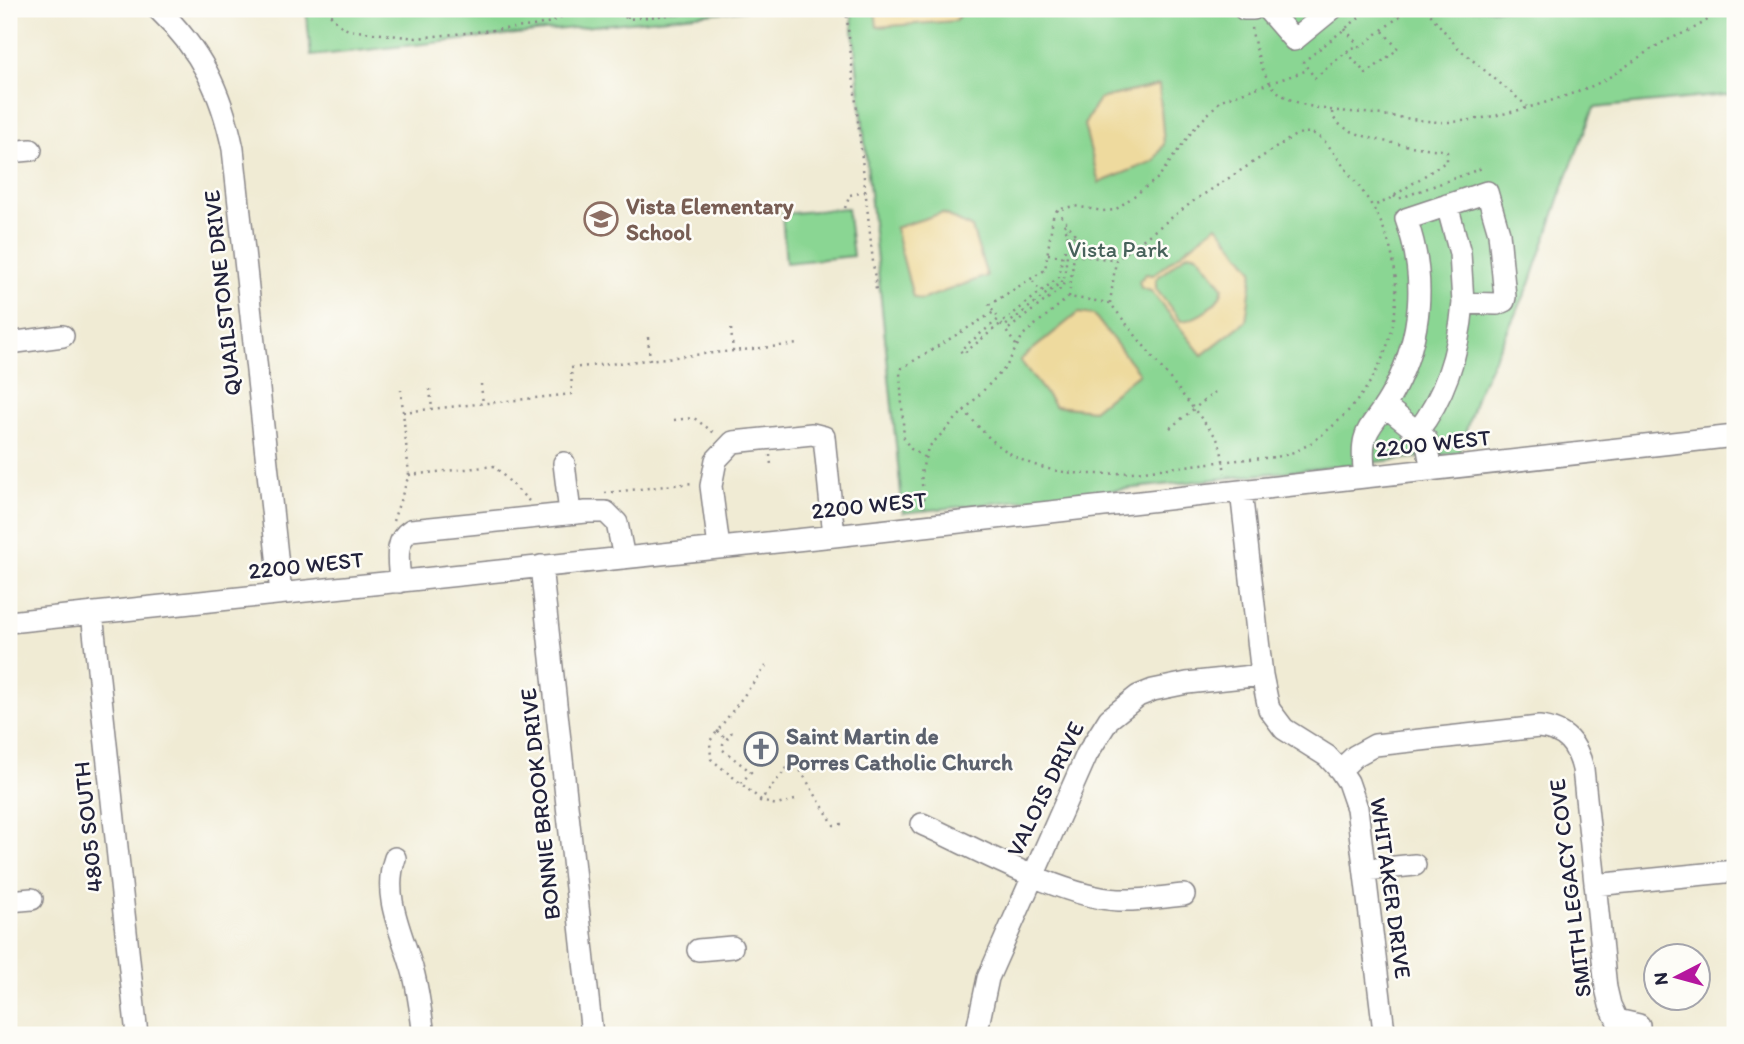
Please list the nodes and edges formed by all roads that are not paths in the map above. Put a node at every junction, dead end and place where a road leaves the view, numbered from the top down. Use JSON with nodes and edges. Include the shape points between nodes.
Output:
{"nodes":[{"id":1,"x":158,"y":9,"type":"edge"},
{"id":2,"x":1267,"y":9,"type":"edge"},
{"id":3,"x":1332,"y":9,"type":"edge"},
{"id":4,"x":31,"y":150,"type":"dead end"},
{"id":5,"x":9,"y":152,"type":"edge"},
{"id":6,"x":1447,"y":205,"type":"junction"},
{"id":7,"x":1463,"y":303,"type":"junction"},
{"id":8,"x":63,"y":336,"type":"dead end"},
{"id":9,"x":9,"y":343,"type":"edge"},
{"id":10,"x":1385,"y":406,"type":"junction"},
{"id":11,"x":1417,"y":432,"type":"junction"},
{"id":12,"x":1735,"y":436,"type":"edge"},
{"id":13,"x":564,"y":463,"type":"dead end"},
{"id":14,"x":1432,"y":470,"type":"junction"},
{"id":15,"x":1365,"y":477,"type":"junction"},
{"id":16,"x":1233,"y":485,"type":"junction"},
{"id":17,"x":570,"y":513,"type":"junction"},
{"id":18,"x":834,"y":536,"type":"junction"},
{"id":19,"x":719,"y":548,"type":"junction"},
{"id":20,"x":624,"y":558,"type":"junction"},
{"id":21,"x":541,"y":566,"type":"junction"},
{"id":22,"x":400,"y":582,"type":"junction"},
{"id":23,"x":281,"y":593,"type":"junction"},
{"id":24,"x":9,"y":613,"type":"edge"},
{"id":25,"x":92,"y":613,"type":"junction"},
{"id":26,"x":9,"y":622,"type":"edge"},
{"id":27,"x":1262,"y":675,"type":"junction"},
{"id":28,"x":1340,"y":770,"type":"junction"},
{"id":29,"x":922,"y":824,"type":"dead end"},
{"id":30,"x":395,"y":858,"type":"dead end"},
{"id":31,"x":1415,"y":865,"type":"dead end"},
{"id":32,"x":1366,"y":870,"type":"junction"},
{"id":33,"x":1735,"y":871,"type":"edge"},
{"id":34,"x":1033,"y":875,"type":"junction"},
{"id":35,"x":1595,"y":885,"type":"junction"},
{"id":36,"x":1184,"y":895,"type":"dead end"},
{"id":37,"x":32,"y":899,"type":"dead end"},
{"id":38,"x":9,"y":901,"type":"edge"},
{"id":39,"x":732,"y":947,"type":"dead end"},
{"id":40,"x":698,"y":950,"type":"dead end"},
{"id":41,"x":1639,"y":1025,"type":"dead end"},
{"id":42,"x":137,"y":1035,"type":"edge"},
{"id":43,"x":424,"y":1035,"type":"edge"},
{"id":44,"x":592,"y":1035,"type":"edge"},
{"id":45,"x":976,"y":1035,"type":"edge"},
{"id":46,"x":1386,"y":1035,"type":"edge"}],
"edges":[{"from":1,"to":23,"type":"street","name":"QUAILSTONE DRIVE","via":[[202,60],[227,122]]},
{"from":2,"to":3,"type":"street","via":[[1294,40]]},
{"from":4,"to":5,"type":"street"},
{"from":6,"to":7,"type":"street","via":[[1460,253]]},
{"from":6,"to":7,"type":"street","via":[[1487,192],[1503,255],[1504,301]]},
{"from":6,"to":10,"type":"street","via":[[1406,219],[1417,263],[1419,307],[1411,350]]},
{"from":7,"to":11,"type":"street","via":[[1450,372],[1437,403]]},
{"from":8,"to":9,"type":"street"},
{"from":10,"to":11,"type":"street"},
{"from":10,"to":15,"type":"street","via":[[1363,437]]},
{"from":11,"to":14,"type":"street","via":[[1426,439]]},
{"from":12,"to":14,"type":"street","name":"2200 WEST"},
{"from":13,"to":17,"type":"street"},
{"from":14,"to":15,"type":"street","name":"2200 WEST"},
{"from":15,"to":16,"type":"street","name":"2200 WEST"},
{"from":16,"to":18,"type":"street","name":"2200 WEST"},
{"from":16,"to":27,"type":"street","name":"WHITAKER DRIVE"},
{"from":17,"to":20,"type":"street","via":[[606,512],[617,523]]},
{"from":17,"to":22,"type":"street","via":[[411,530],[399,543]]},
{"from":18,"to":19,"type":"street","name":"2200 WEST"},
{"from":18,"to":19,"type":"street","via":[[824,437],[812,434],[733,442],[716,460],[711,486]]},
{"from":19,"to":20,"type":"street","name":"2200 WEST"},
{"from":20,"to":21,"type":"street","name":"2200 WEST"},
{"from":21,"to":22,"type":"street","name":"2200 WEST"},
{"from":21,"to":44,"type":"street","name":"BONNIE BROOK DRIVE"},
{"from":22,"to":23,"type":"street","name":"2200 WEST"},
{"from":23,"to":25,"type":"street","name":"2200 WEST"},
{"from":24,"to":26,"type":"street"},
{"from":25,"to":26,"type":"street","name":"2200 WEST"},
{"from":25,"to":42,"type":"street","name":"4805 SOUTH"},
{"from":27,"to":28,"type":"street","name":"WHITAKER DRIVE","via":[[1276,720]]},
{"from":27,"to":34,"type":"street","name":"VALOIS DRIVE","via":[[1153,690],[1122,707],[1087,754]]},
{"from":28,"to":32,"type":"street","name":"WHITAKER DRIVE","via":[[1357,808]]},
{"from":28,"to":35,"type":"street","name":"SMITH LEGACY COVE","via":[[1375,745],[1551,728],[1570,739],[1580,754]]},
{"from":29,"to":34,"type":"street"},
{"from":30,"to":43,"type":"street","via":[[390,898],[415,978]]},
{"from":31,"to":32,"type":"street"},
{"from":32,"to":46,"type":"street","name":"WHITAKER DRIVE"},
{"from":33,"to":35,"type":"street"},
{"from":34,"to":36,"type":"street","via":[[1117,900]]},
{"from":34,"to":45,"type":"street","name":"VALOIS DRIVE","via":[[988,978]]},
{"from":35,"to":41,"type":"street","name":"SMITH LEGACY COVE","via":[[1610,1005],[1617,1020]]},
{"from":37,"to":38,"type":"street"},
{"from":39,"to":40,"type":"street"}]}
